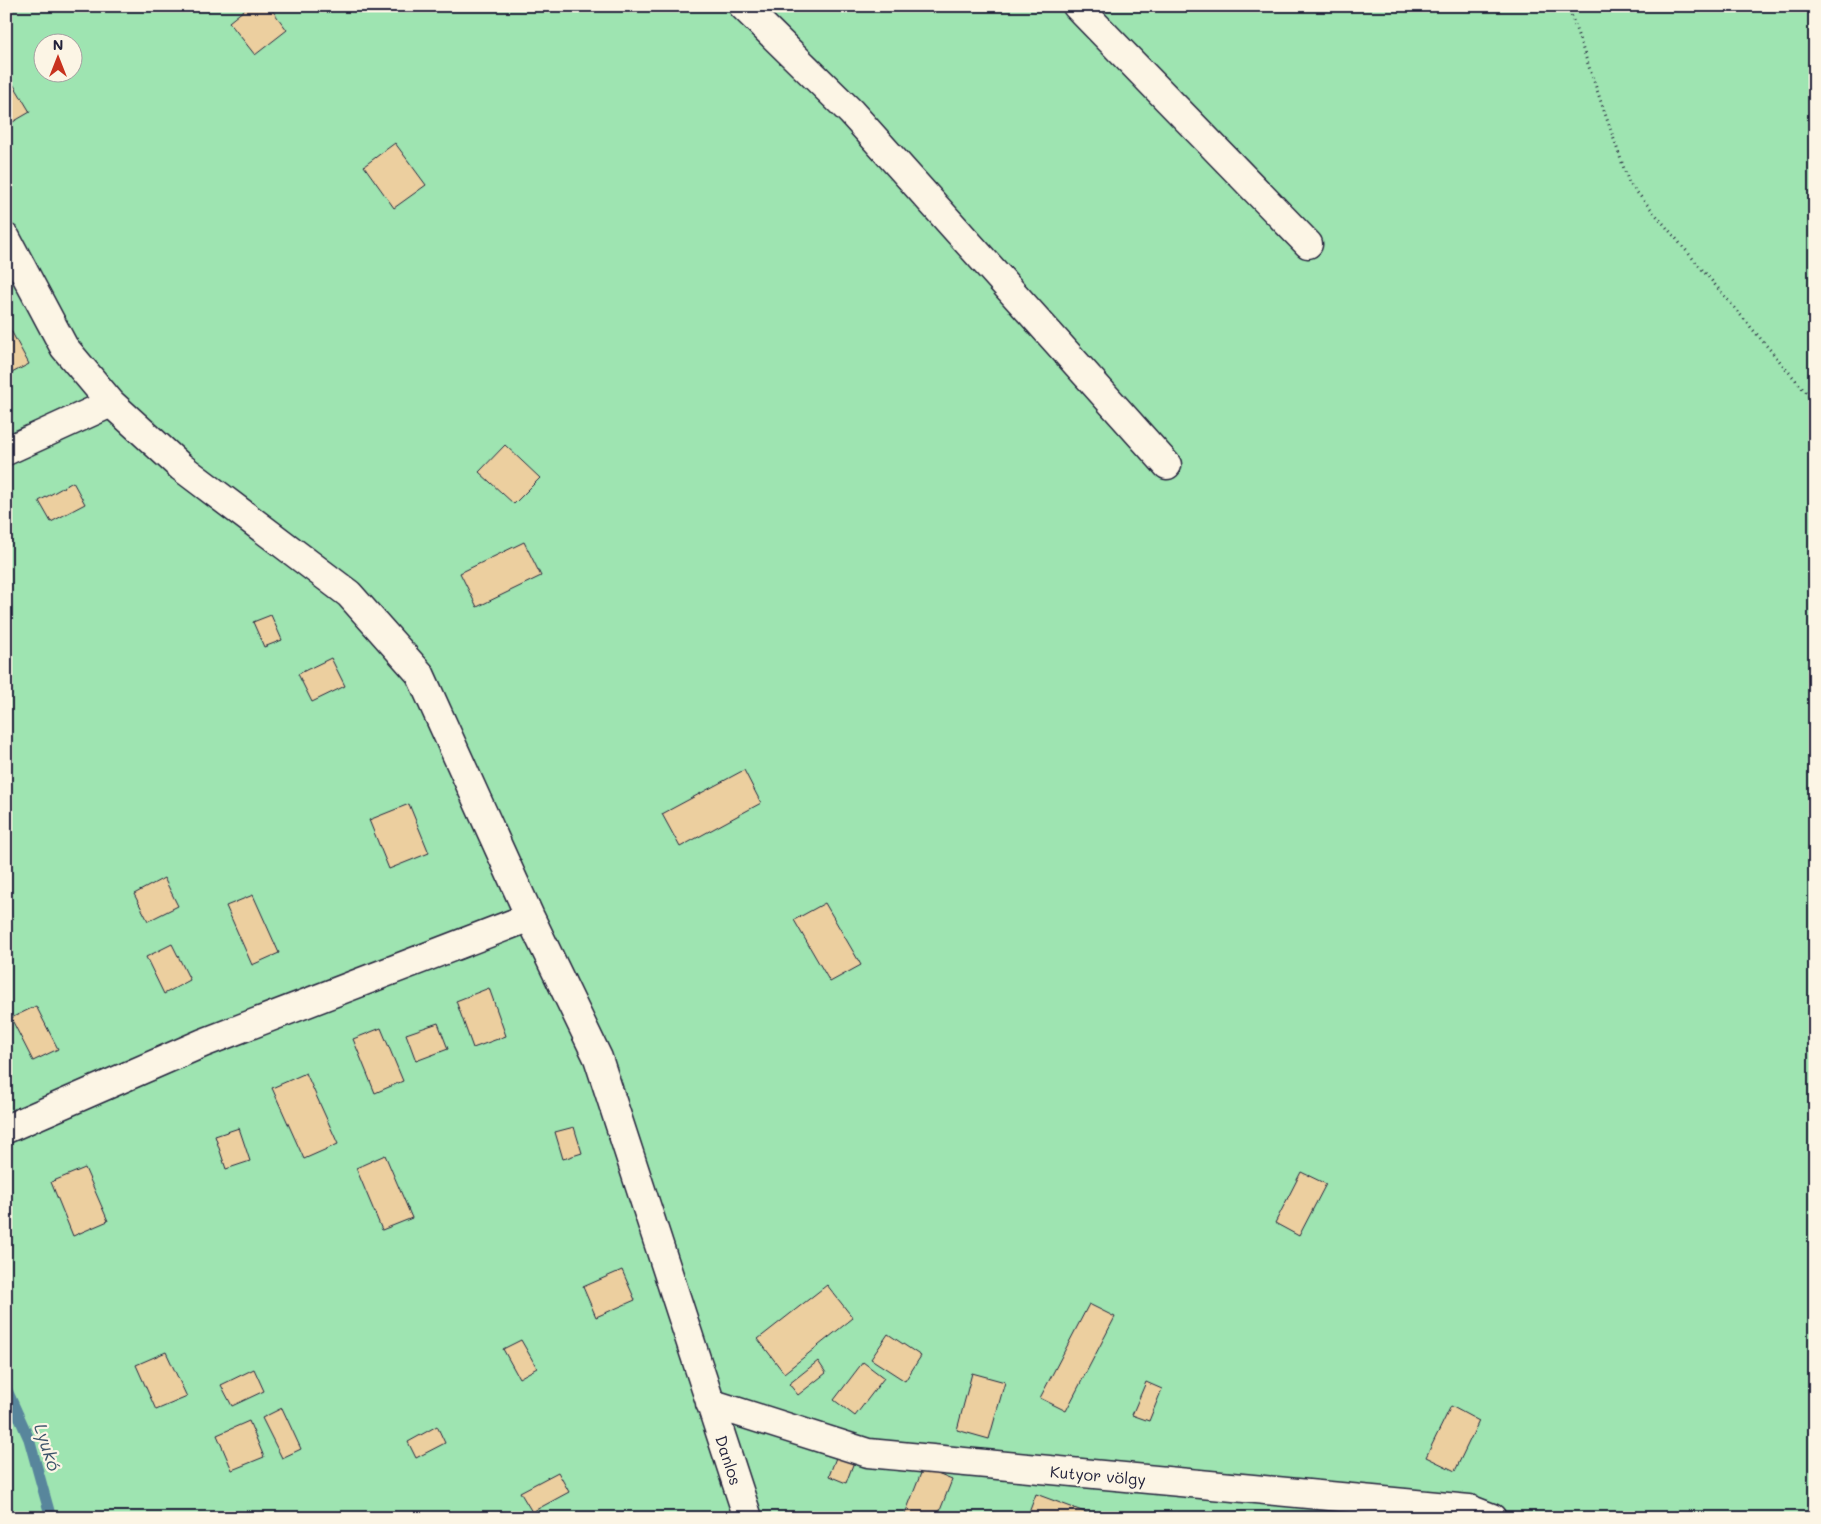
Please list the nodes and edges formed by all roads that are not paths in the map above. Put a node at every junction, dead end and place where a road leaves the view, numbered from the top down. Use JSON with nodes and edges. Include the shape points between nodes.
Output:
{"nodes":[{"id":1,"x":743,"y":6,"type":"edge"},
{"id":2,"x":1077,"y":6,"type":"edge"},
{"id":3,"x":6,"y":238,"type":"edge"},
{"id":4,"x":1308,"y":244,"type":"dead end"},
{"id":5,"x":111,"y":403,"type":"junction"},
{"id":6,"x":6,"y":451,"type":"edge"},
{"id":7,"x":1167,"y":465,"type":"dead end"},
{"id":8,"x":530,"y":917,"type":"junction"},
{"id":9,"x":6,"y":1129,"type":"edge"},
{"id":10,"x":710,"y":1403,"type":"junction"},
{"id":11,"x":748,"y":1518,"type":"edge"},
{"id":12,"x":1492,"y":1518,"type":"edge"}],
"edges":[{"from":1,"to":7,"type":"street","via":[[851,112]]},
{"from":2,"to":4,"type":"street"},
{"from":3,"to":5,"type":"street","name":"Danlos","via":[[64,347]]},
{"from":5,"to":6,"type":"street"},
{"from":5,"to":8,"type":"street","name":"Danlos","via":[[181,467],[349,594],[420,674]]},
{"from":8,"to":9,"type":"street","via":[[203,1043]]},
{"from":8,"to":10,"type":"street","name":"Danlos","via":[[598,1058]]},
{"from":10,"to":11,"type":"street","name":"Danlos"},
{"from":10,"to":12,"type":"street","name":"Kutyor völgy","via":[[868,1454],[1469,1509]]}]}
